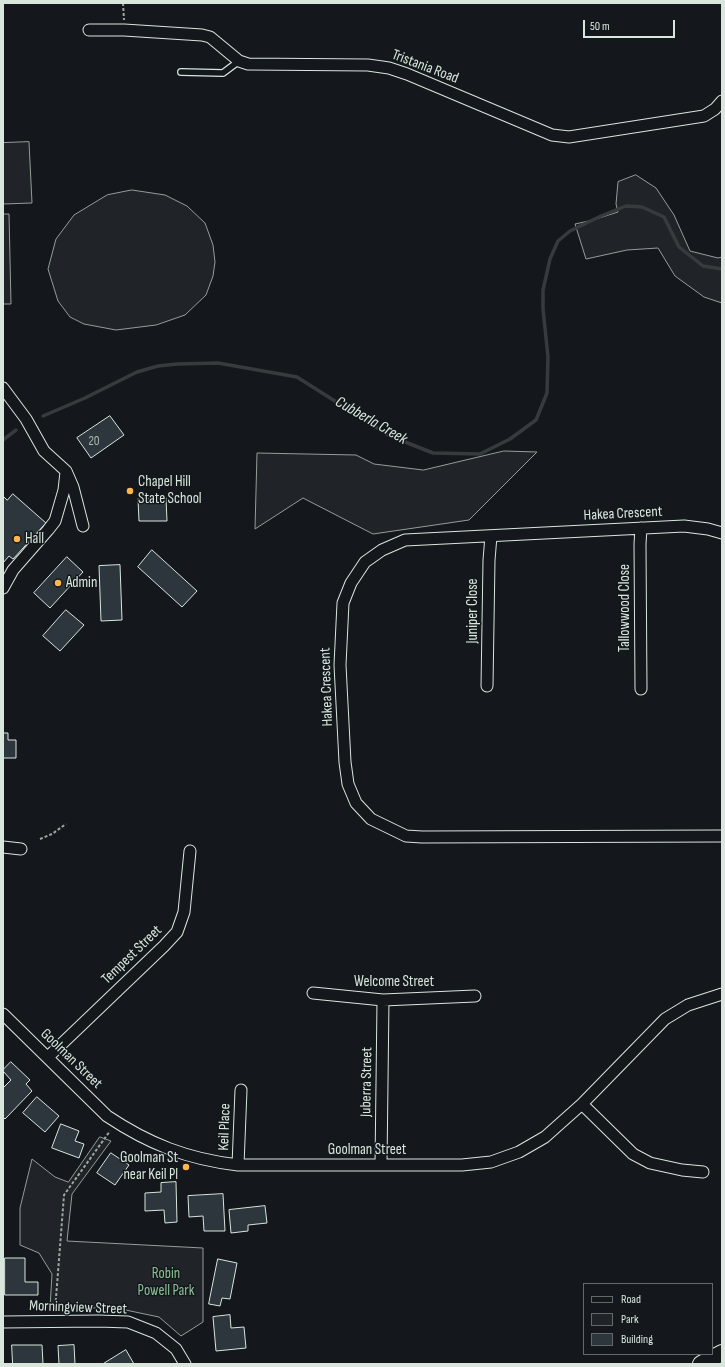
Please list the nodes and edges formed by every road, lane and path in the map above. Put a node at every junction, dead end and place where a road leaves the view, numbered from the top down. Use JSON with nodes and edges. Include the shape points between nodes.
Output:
{"nodes":[{"id":1,"x":89,"y":30,"type":"dead end"},
{"id":2,"x":238,"y":61,"type":"junction"},
{"id":3,"x":180,"y":72,"type":"dead end"},
{"id":4,"x":722,"y":101,"type":"edge"},
{"id":5,"x":3,"y":388,"type":"edge"},
{"id":6,"x":66,"y":471,"type":"junction"},
{"id":7,"x":83,"y":526,"type":"dead end"},
{"id":8,"x":641,"y":528,"type":"junction"},
{"id":9,"x":722,"y":533,"type":"edge"},
{"id":10,"x":491,"y":536,"type":"junction"},
{"id":11,"x":3,"y":588,"type":"edge"},
{"id":12,"x":487,"y":686,"type":"dead end"},
{"id":13,"x":641,"y":689,"type":"dead end"},
{"id":14,"x":66,"y":824,"type":"dead end"},
{"id":15,"x":722,"y":836,"type":"edge"},
{"id":16,"x":40,"y":839,"type":"dead end"},
{"id":17,"x":3,"y":847,"type":"edge"},
{"id":18,"x":21,"y":849,"type":"dead end"},
{"id":19,"x":190,"y":851,"type":"dead end"},
{"id":20,"x":313,"y":993,"type":"dead end"},
{"id":21,"x":722,"y":994,"type":"edge"},
{"id":22,"x":475,"y":996,"type":"dead end"},
{"id":23,"x":383,"y":1000,"type":"junction"},
{"id":24,"x":3,"y":1014,"type":"edge"},
{"id":25,"x":48,"y":1057,"type":"junction"},
{"id":26,"x":241,"y":1090,"type":"dead end"},
{"id":27,"x":582,"y":1104,"type":"junction"},
{"id":28,"x":110,"y":1131,"type":"dead end"},
{"id":29,"x":238,"y":1165,"type":"junction"},
{"id":30,"x":381,"y":1165,"type":"junction"},
{"id":31,"x":703,"y":1172,"type":"dead end"},
{"id":32,"x":54,"y":1321,"type":"junction"},
{"id":33,"x":3,"y":1322,"type":"edge"},
{"id":34,"x":722,"y":1353,"type":"edge"},
{"id":35,"x":185,"y":1364,"type":"edge"},
{"id":36,"x":701,"y":1364,"type":"edge"}],
"edges":[{"from":1,"to":2,"type":"street","via":[[202,35],[210,37]]},
{"from":2,"to":3,"type":"lane","via":[[223,73]]},
{"from":2,"to":4,"type":"street","name":"Tristania Road","via":[[266,65],[368,65],[389,68],[552,135],[569,137],[704,116]]},
{"from":5,"to":6,"type":"street","via":[[26,419],[44,451]]},
{"from":6,"to":7,"type":"street"},
{"from":6,"to":11,"type":"street","via":[[64,490],[55,521],[13,570]]},
{"from":8,"to":9,"type":"street","name":"Hakea Crescent","via":[[684,526],[708,528]]},
{"from":8,"to":10,"type":"street","name":"Hakea Crescent"},
{"from":8,"to":13,"type":"street","name":"Tallowwood Close"},
{"from":10,"to":12,"type":"street","name":"Juniper Close"},
{"from":10,"to":15,"type":"street","name":"Hakea Crescent","via":[[405,540],[382,550],[365,562],[351,583],[343,604],[340,665],[345,762],[348,784],[356,803],[371,819],[406,836]]},
{"from":14,"to":16,"type":"path"},
{"from":17,"to":18,"type":"street"},
{"from":19,"to":25,"type":"street","name":"Tempest Street","via":[[184,912],[177,932]]},
{"from":20,"to":23,"type":"street","name":"Welcome Street"},
{"from":21,"to":27,"type":"street","name":"Goolman Street","via":[[688,1005],[664,1019]]},
{"from":22,"to":23,"type":"street","name":"Welcome Street"},
{"from":23,"to":30,"type":"street","name":"Juberra Street"},
{"from":24,"to":25,"type":"street","name":"Goolman Street"},
{"from":25,"to":29,"type":"street","name":"Goolman Street","via":[[107,1116],[125,1128],[152,1143],[192,1157]]},
{"from":26,"to":29,"type":"street","name":"Keil Place"},
{"from":27,"to":30,"type":"street","name":"Goolman Street","via":[[545,1137],[519,1152],[491,1162],[462,1165]]},
{"from":27,"to":31,"type":"street","via":[[633,1154],[650,1163]]},
{"from":28,"to":32,"type":"path","via":[[64,1195]]},
{"from":29,"to":30,"type":"street","name":"Goolman Street"},
{"from":32,"to":33,"type":"street","name":"Morningview Street"},
{"from":32,"to":35,"type":"street","name":"Morningview Street","via":[[128,1322],[156,1333],[176,1349]]},
{"from":34,"to":36,"type":"street"}]}
